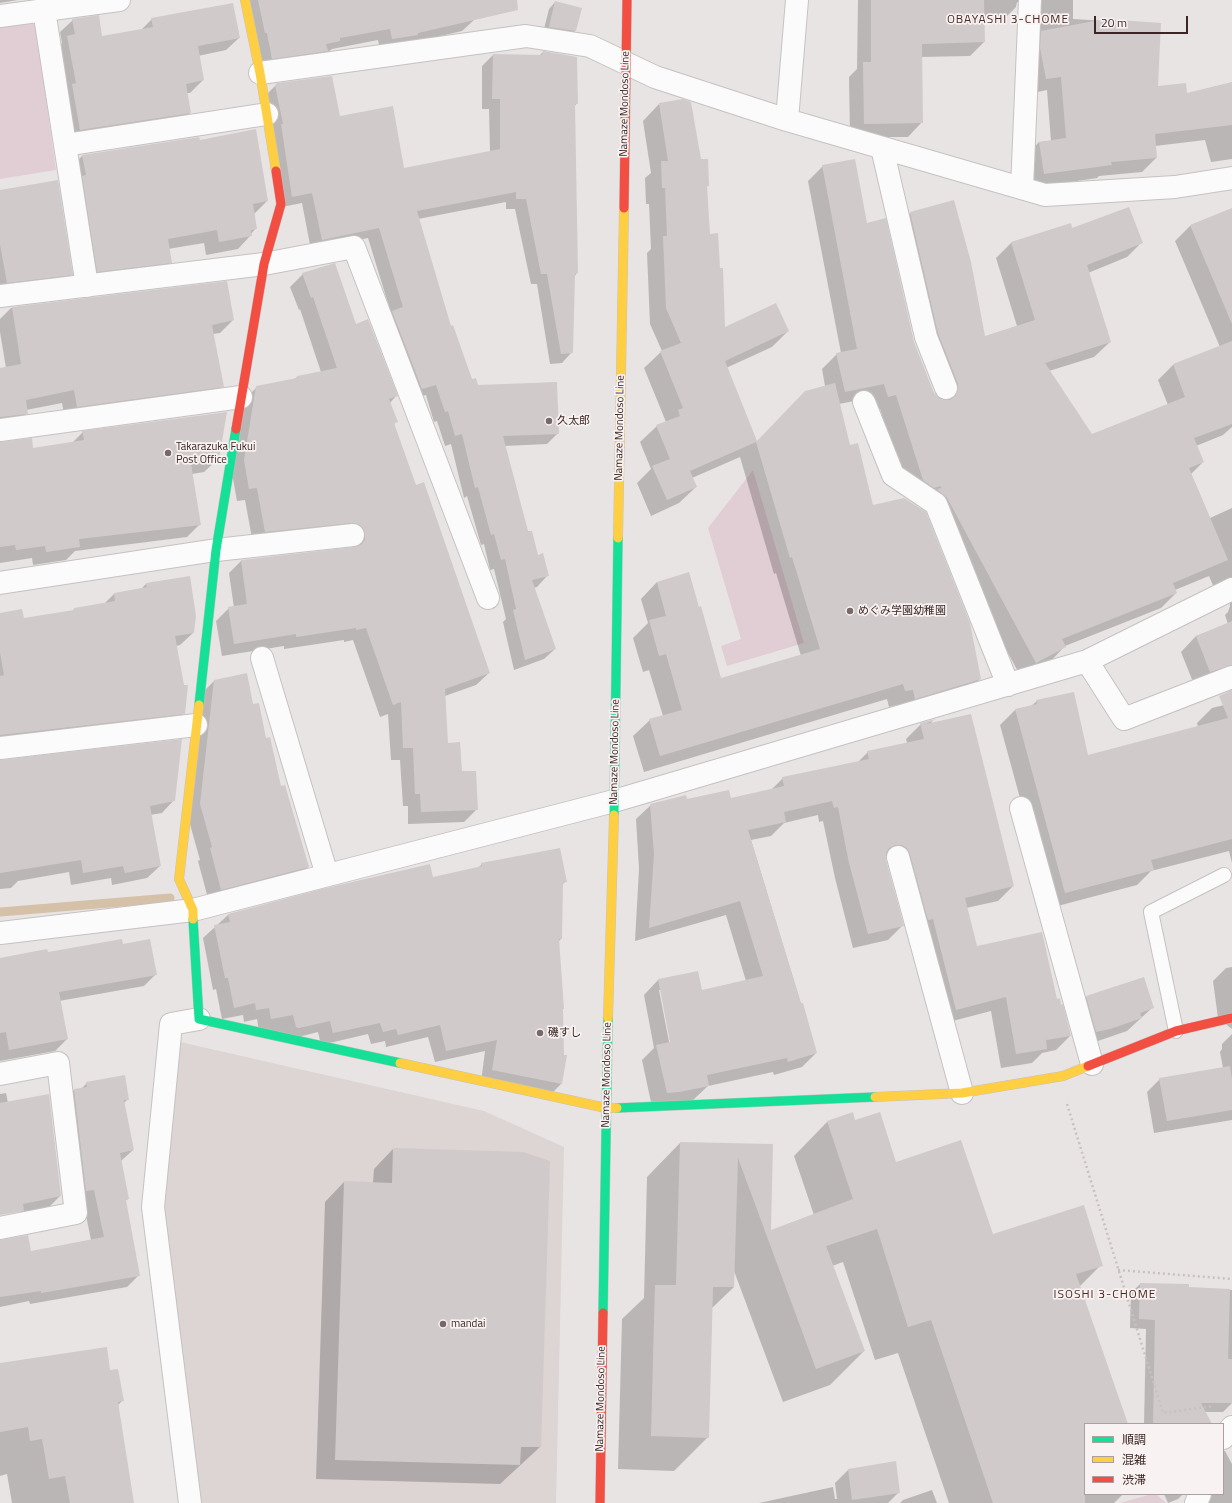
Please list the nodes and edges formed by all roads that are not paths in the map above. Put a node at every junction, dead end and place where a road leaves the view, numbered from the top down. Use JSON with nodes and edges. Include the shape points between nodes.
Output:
{"nodes":[{"id":1,"x":119,"y":0,"type":"edge"},
{"id":2,"x":245,"y":0,"type":"edge"},
{"id":3,"x":627,"y":0,"type":"edge"},
{"id":4,"x":797,"y":0,"type":"edge"},
{"id":5,"x":1030,"y":0,"type":"edge"},
{"id":6,"x":44,"y":10,"type":"junction"},
{"id":7,"x":0,"y":16,"type":"edge"},
{"id":8,"x":626,"y":64,"type":"junction"},
{"id":9,"x":260,"y":73,"type":"junction"},
{"id":10,"x":267,"y":114,"type":"junction"},
{"id":11,"x":787,"y":120,"type":"junction"},
{"id":12,"x":65,"y":145,"type":"junction"},
{"id":13,"x":882,"y":148,"type":"junction"},
{"id":14,"x":1232,"y":178,"type":"edge"},
{"id":15,"x":1022,"y":188,"type":"junction"},
{"id":16,"x":264,"y":264,"type":"junction"},
{"id":17,"x":87,"y":286,"type":"junction"},
{"id":18,"x":0,"y":296,"type":"edge"},
{"id":19,"x":946,"y":388,"type":"dead end"},
{"id":20,"x":241,"y":397,"type":"junction"},
{"id":21,"x":864,"y":402,"type":"dead end"},
{"id":22,"x":0,"y":430,"type":"edge"},
{"id":23,"x":353,"y":535,"type":"dead end"},
{"id":24,"x":216,"y":550,"type":"junction"},
{"id":25,"x":0,"y":583,"type":"edge"},
{"id":26,"x":1232,"y":589,"type":"edge"},
{"id":27,"x":488,"y":598,"type":"dead end"},
{"id":28,"x":262,"y":658,"type":"dead end"},
{"id":29,"x":1087,"y":661,"type":"junction"},
{"id":30,"x":1232,"y":677,"type":"edge"},
{"id":31,"x":1008,"y":685,"type":"junction"},
{"id":32,"x":196,"y":725,"type":"junction"},
{"id":33,"x":0,"y":748,"type":"edge"},
{"id":34,"x":614,"y":801,"type":"junction"},
{"id":35,"x":1021,"y":808,"type":"dead end"},
{"id":36,"x":898,"y":857,"type":"dead end"},
{"id":37,"x":328,"y":875,"type":"junction"},
{"id":38,"x":1224,"y":875,"type":"dead end"},
{"id":39,"x":193,"y":910,"type":"junction"},
{"id":40,"x":0,"y":933,"type":"edge"},
{"id":41,"x":1232,"y":1018,"type":"edge"},
{"id":42,"x":199,"y":1019,"type":"junction"},
{"id":43,"x":1176,"y":1031,"type":"junction"},
{"id":44,"x":1092,"y":1064,"type":"junction"},
{"id":45,"x":0,"y":1074,"type":"edge"},
{"id":46,"x":962,"y":1093,"type":"junction"},
{"id":47,"x":606,"y":1108,"type":"junction"},
{"id":48,"x":0,"y":1228,"type":"edge"},
{"id":49,"x":1232,"y":1426,"type":"edge"},
{"id":50,"x":1224,"y":1437,"type":"edge"},
{"id":51,"x":190,"y":1503,"type":"edge"},
{"id":52,"x":600,"y":1503,"type":"edge"}],
"edges":[{"from":1,"to":6,"type":"street"},
{"from":2,"to":9,"type":"street"},
{"from":3,"to":8,"type":"street","name":"Namaze Mondoso Line"},
{"from":4,"to":11,"type":"street"},
{"from":5,"to":15,"type":"street"},
{"from":6,"to":7,"type":"street"},
{"from":6,"to":12,"type":"street"},
{"from":8,"to":9,"type":"street","via":[[590,46],[526,36]]},
{"from":8,"to":11,"type":"street","via":[[655,77]]},
{"from":8,"to":34,"type":"street","name":"Namaze Mondoso Line"},
{"from":9,"to":10,"type":"street"},
{"from":10,"to":12,"type":"street"},
{"from":10,"to":16,"type":"street","via":[[281,204]]},
{"from":11,"to":13,"type":"street"},
{"from":12,"to":17,"type":"street"},
{"from":13,"to":15,"type":"street"},
{"from":13,"to":19,"type":"street","via":[[926,337]]},
{"from":14,"to":15,"type":"street","via":[[1175,187],[1045,195]]},
{"from":16,"to":17,"type":"street"},
{"from":16,"to":20,"type":"street"},
{"from":16,"to":27,"type":"street","via":[[354,247]]},
{"from":17,"to":18,"type":"street"},
{"from":20,"to":22,"type":"street"},
{"from":20,"to":24,"type":"street"},
{"from":21,"to":31,"type":"street","via":[[893,475],[936,504]]},
{"from":23,"to":24,"type":"street"},
{"from":24,"to":25,"type":"street"},
{"from":24,"to":32,"type":"street"},
{"from":26,"to":29,"type":"street"},
{"from":28,"to":37,"type":"street"},
{"from":29,"to":30,"type":"street","via":[[1124,719]]},
{"from":29,"to":31,"type":"street"},
{"from":31,"to":34,"type":"street"},
{"from":32,"to":33,"type":"street"},
{"from":32,"to":39,"type":"street","via":[[178,879]]},
{"from":34,"to":37,"type":"street"},
{"from":34,"to":47,"type":"street","name":"Namaze Mondoso Line"},
{"from":35,"to":44,"type":"street"},
{"from":36,"to":46,"type":"street"},
{"from":37,"to":39,"type":"street"},
{"from":38,"to":43,"type":"lane","via":[[1151,912]]},
{"from":39,"to":40,"type":"street"},
{"from":39,"to":42,"type":"street"},
{"from":41,"to":43,"type":"street"},
{"from":42,"to":47,"type":"street"},
{"from":42,"to":51,"type":"street","via":[[172,1024],[153,1207]]},
{"from":43,"to":44,"type":"street"},
{"from":44,"to":46,"type":"street","via":[[1058,1077]]},
{"from":45,"to":48,"type":"street","via":[[58,1063],[76,1214]]},
{"from":46,"to":47,"type":"street"},
{"from":47,"to":52,"type":"street","name":"Namaze Mondoso Line"},
{"from":49,"to":50,"type":"street"}]}
